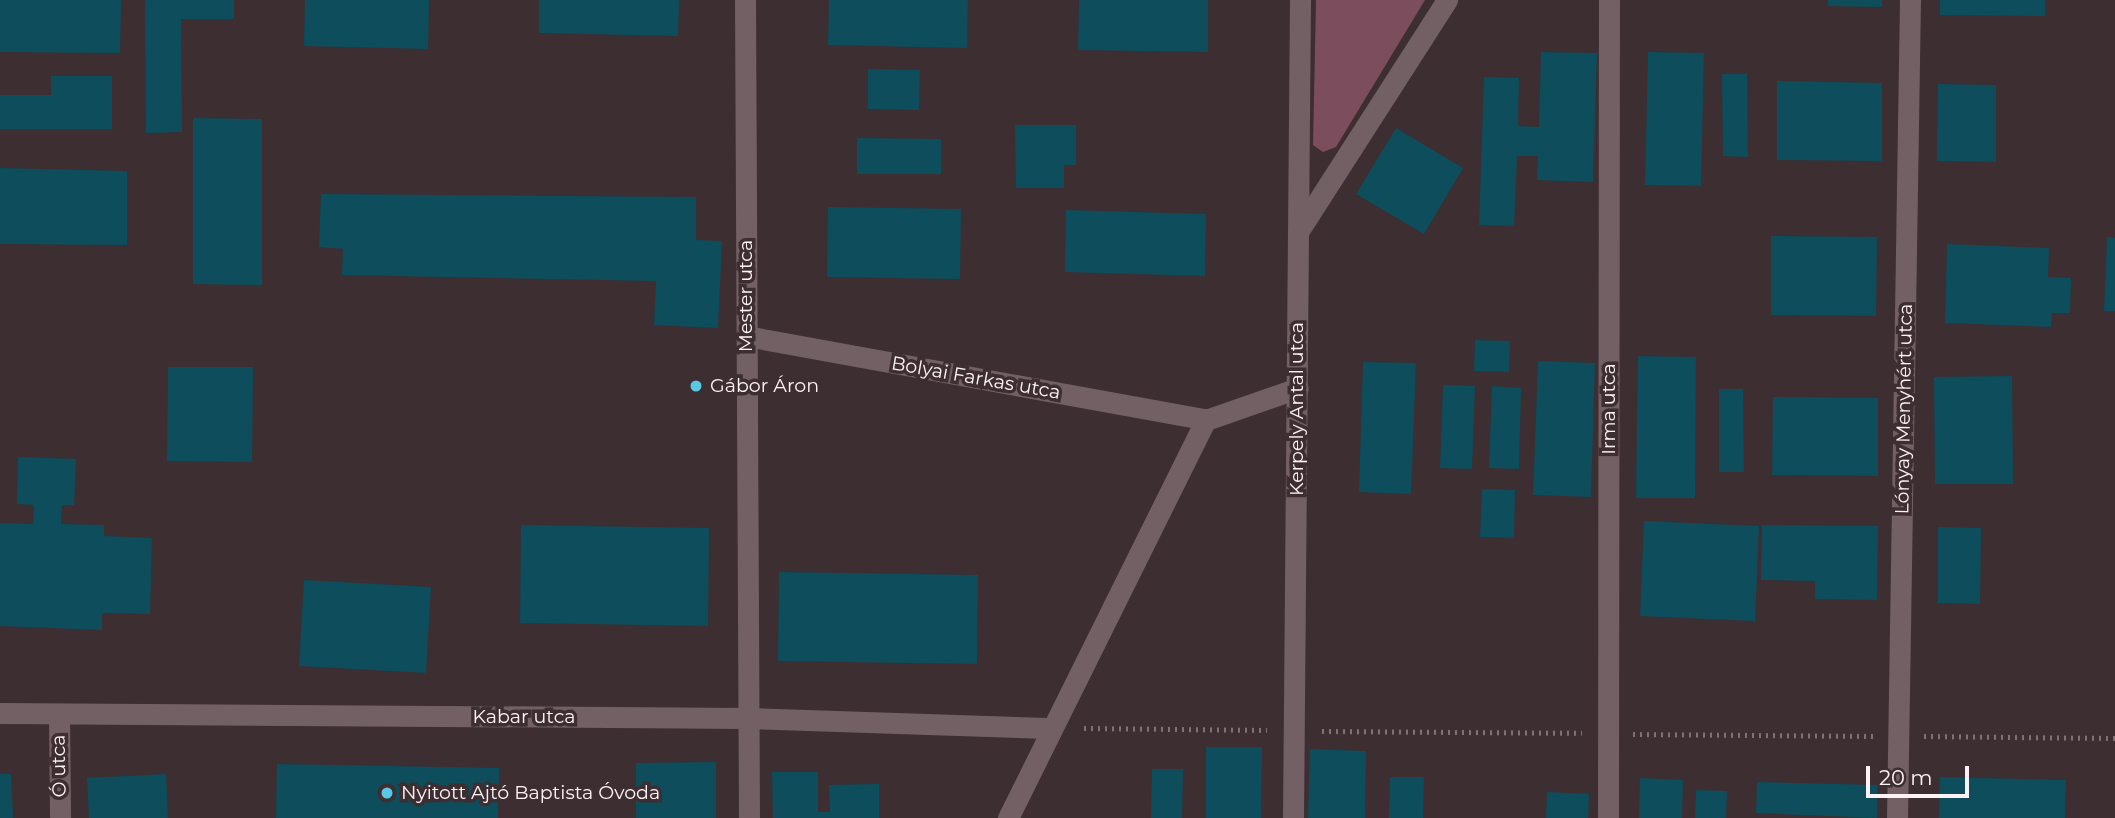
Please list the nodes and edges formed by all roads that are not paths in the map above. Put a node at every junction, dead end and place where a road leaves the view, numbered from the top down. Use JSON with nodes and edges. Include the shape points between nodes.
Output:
{"nodes":[{"id":1,"x":746,"y":0,"type":"edge"},
{"id":2,"x":1300,"y":0,"type":"edge"},
{"id":3,"x":1447,"y":0,"type":"edge"},
{"id":4,"x":1609,"y":0,"type":"edge"},
{"id":5,"x":1910,"y":0,"type":"edge"},
{"id":6,"x":1298,"y":232,"type":"junction"},
{"id":7,"x":746,"y":336,"type":"junction"},
{"id":8,"x":1298,"y":388,"type":"junction"},
{"id":9,"x":1206,"y":421,"type":"junction"},
{"id":10,"x":0,"y":713,"type":"edge"},
{"id":11,"x":58,"y":714,"type":"junction"},
{"id":12,"x":746,"y":718,"type":"junction"},
{"id":13,"x":1048,"y":728,"type":"junction"},
{"id":14,"x":60,"y":818,"type":"edge"},
{"id":15,"x":749,"y":818,"type":"edge"},
{"id":16,"x":1008,"y":818,"type":"edge"},
{"id":17,"x":1293,"y":818,"type":"edge"},
{"id":18,"x":1608,"y":818,"type":"edge"},
{"id":19,"x":1897,"y":818,"type":"edge"}],
"edges":[{"from":1,"to":7,"type":"street","name":"Mester utca"},
{"from":2,"to":6,"type":"street","name":"Kerpely Antal utca"},
{"from":3,"to":6,"type":"street"},
{"from":4,"to":18,"type":"street","name":"Irma utca"},
{"from":5,"to":19,"type":"street","name":"Lónyay Menyhért utca"},
{"from":6,"to":8,"type":"street","name":"Kerpely Antal utca"},
{"from":7,"to":9,"type":"street","name":"Bolyai Farkas utca"},
{"from":7,"to":12,"type":"street","name":"Mester utca"},
{"from":8,"to":9,"type":"street"},
{"from":8,"to":17,"type":"street","name":"Kerpely Antal utca"},
{"from":9,"to":13,"type":"street"},
{"from":10,"to":11,"type":"street","name":"Kabar utca"},
{"from":11,"to":12,"type":"street","name":"Kabar utca"},
{"from":11,"to":14,"type":"street","name":"Ó utca"},
{"from":12,"to":13,"type":"street","name":"Kabar utca"},
{"from":12,"to":15,"type":"street","name":"Mester utca"},
{"from":13,"to":16,"type":"street"}]}
